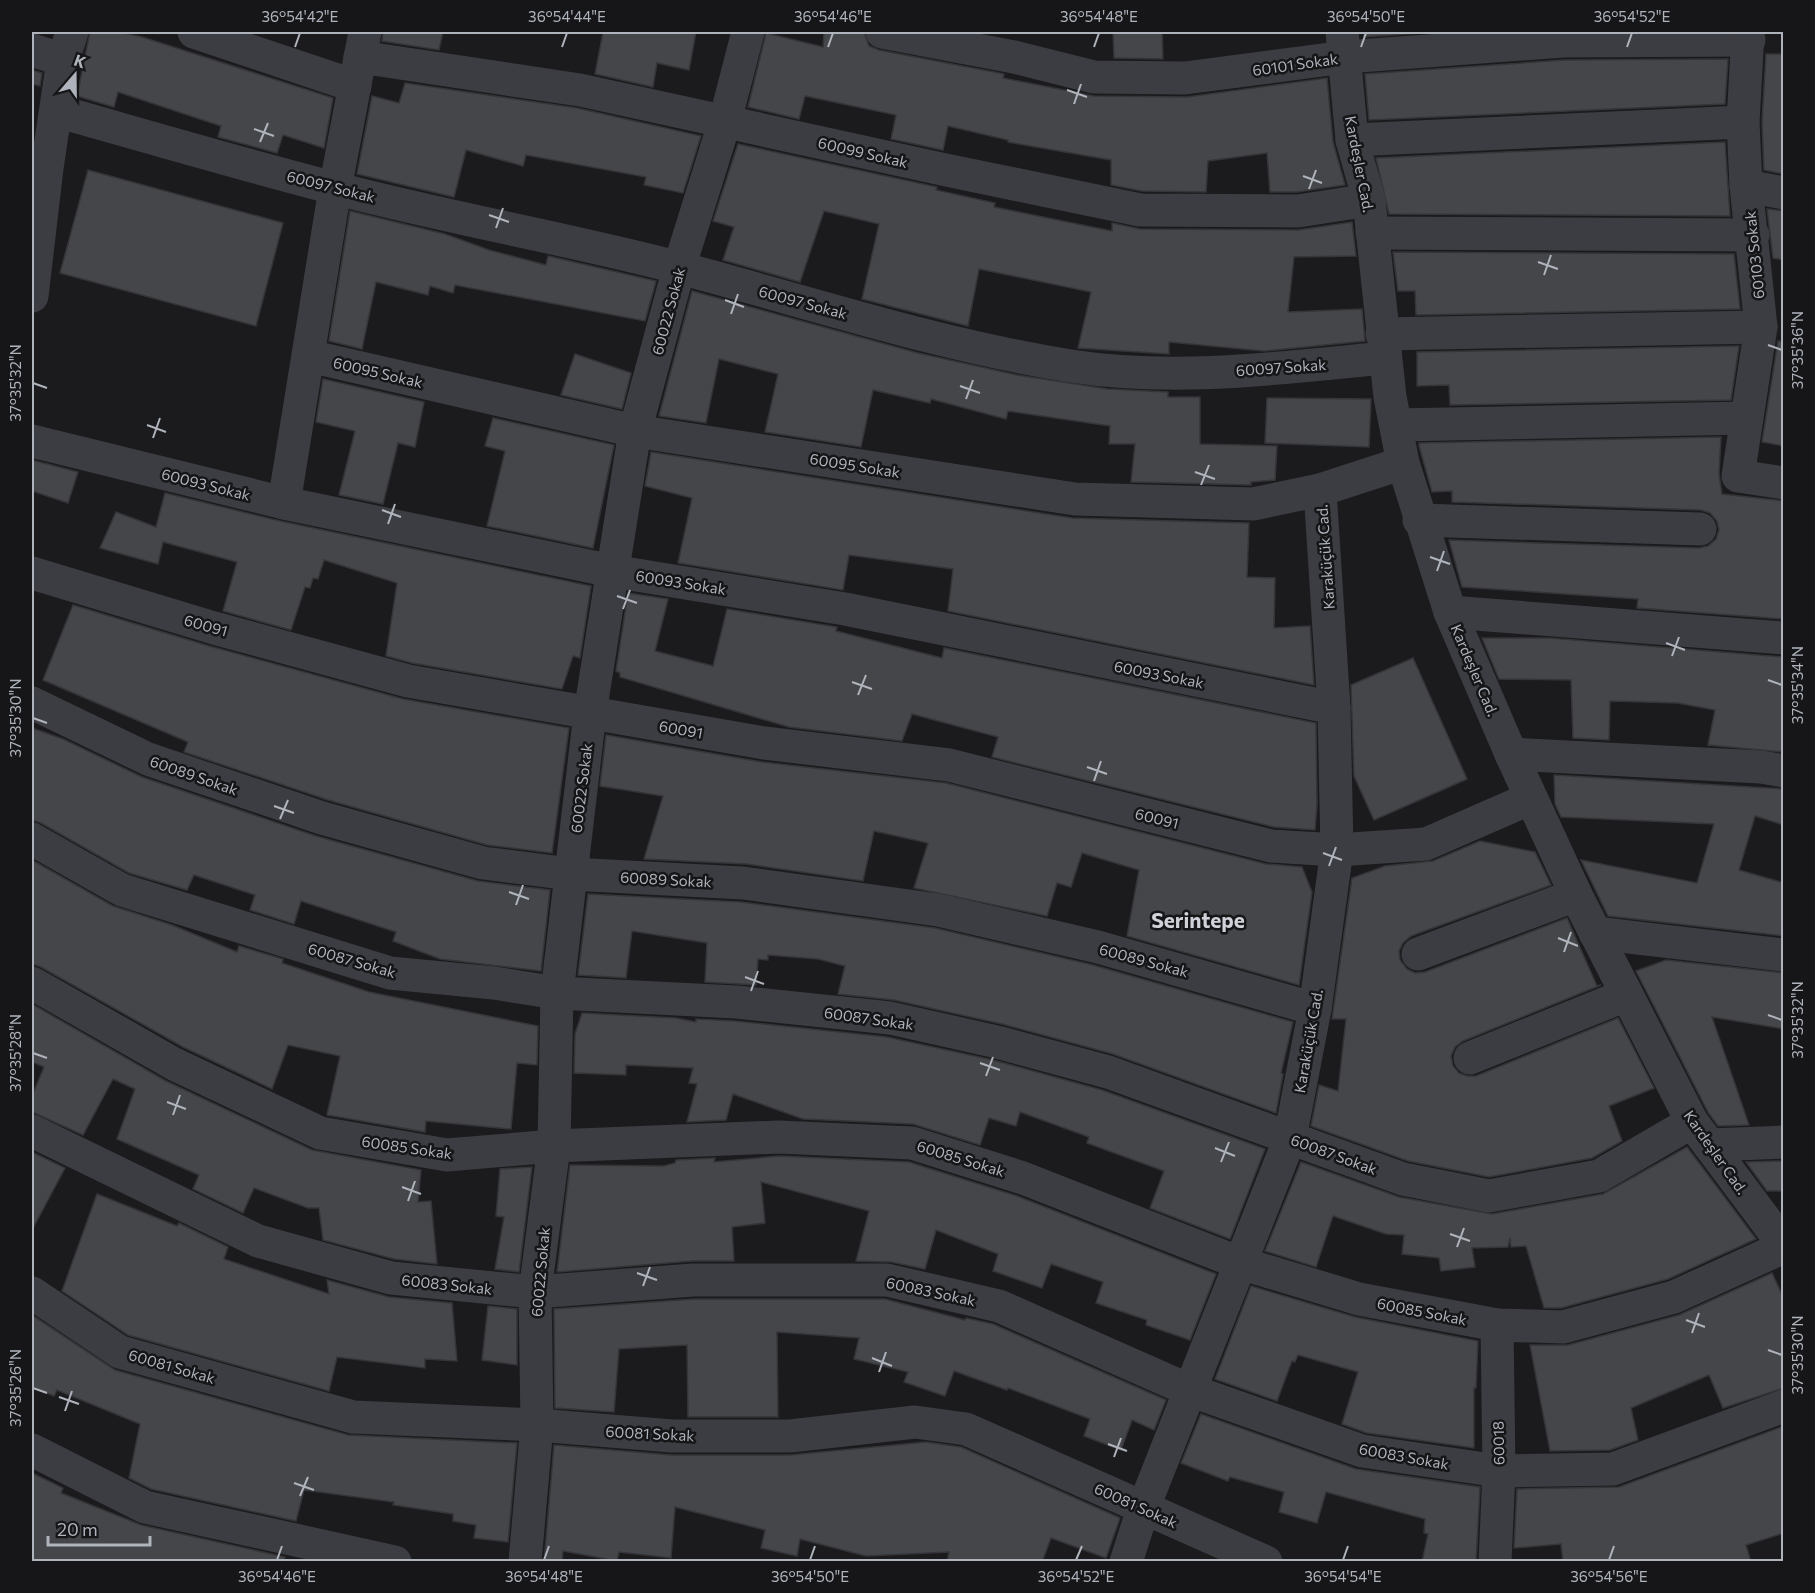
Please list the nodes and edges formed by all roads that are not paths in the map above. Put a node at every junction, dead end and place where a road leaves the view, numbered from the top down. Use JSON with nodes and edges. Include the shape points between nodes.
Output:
{"nodes":[{"id":1,"x":194,"y":32,"type":"edge"},
{"id":2,"x":748,"y":32,"type":"edge"},
{"id":3,"x":882,"y":32,"type":"edge"},
{"id":4,"x":1748,"y":35,"type":"edge"},
{"id":5,"x":1343,"y":44,"type":"edge"},
{"id":6,"x":67,"y":46,"type":"edge"},
{"id":7,"x":32,"y":50,"type":"edge"},
{"id":8,"x":360,"y":58,"type":"edge"},
{"id":9,"x":57,"y":111,"type":"junction"},
{"id":10,"x":725,"y":121,"type":"junction"},
{"id":11,"x":1743,"y":122,"type":"junction"},
{"id":12,"x":1352,"y":140,"type":"junction"},
{"id":13,"x":39,"y":165,"type":"edge"},
{"id":14,"x":1746,"y":186,"type":"junction"},
{"id":15,"x":335,"y":189,"type":"junction"},
{"id":16,"x":1784,"y":193,"type":"edge"},
{"id":17,"x":1369,"y":200,"type":"junction"},
{"id":18,"x":1372,"y":233,"type":"junction"},
{"id":19,"x":1753,"y":234,"type":"junction"},
{"id":20,"x":680,"y":268,"type":"junction"},
{"id":21,"x":32,"y":291,"type":"edge"},
{"id":22,"x":1768,"y":314,"type":"edge"},
{"id":23,"x":1383,"y":346,"type":"junction"},
{"id":24,"x":309,"y":356,"type":"junction"},
{"id":25,"x":1747,"y":418,"type":"junction"},
{"id":26,"x":1396,"y":425,"type":"junction"},
{"id":27,"x":635,"y":431,"type":"junction"},
{"id":28,"x":32,"y":441,"type":"edge"},
{"id":29,"x":1403,"y":463,"type":"junction"},
{"id":30,"x":1784,"y":483,"type":"edge"},
{"id":31,"x":1320,"y":490,"type":"junction"},
{"id":32,"x":284,"y":502,"type":"junction"},
{"id":33,"x":1419,"y":520,"type":"junction"},
{"id":34,"x":1700,"y":529,"type":"dead end"},
{"id":35,"x":612,"y":571,"type":"junction"},
{"id":36,"x":32,"y":573,"type":"edge"},
{"id":37,"x":1450,"y":612,"type":"junction"},
{"id":38,"x":1784,"y":638,"type":"edge"},
{"id":39,"x":32,"y":703,"type":"edge"},
{"id":40,"x":1334,"y":708,"type":"junction"},
{"id":41,"x":590,"y":713,"type":"junction"},
{"id":42,"x":1511,"y":754,"type":"junction"},
{"id":43,"x":1784,"y":771,"type":"edge"},
{"id":44,"x":1531,"y":798,"type":"junction"},
{"id":45,"x":32,"y":839,"type":"edge"},
{"id":46,"x":1336,"y":850,"type":"junction"},
{"id":47,"x":570,"y":874,"type":"junction"},
{"id":48,"x":1576,"y":895,"type":"junction"},
{"id":49,"x":1595,"y":933,"type":"junction"},
{"id":50,"x":1418,"y":954,"type":"dead end"},
{"id":51,"x":1784,"y":955,"type":"edge"},
{"id":52,"x":32,"y":982,"type":"edge"},
{"id":53,"x":557,"y":993,"type":"junction"},
{"id":54,"x":1626,"y":995,"type":"junction"},
{"id":55,"x":1315,"y":1009,"type":"junction"},
{"id":56,"x":1470,"y":1058,"type":"dead end"},
{"id":57,"x":32,"y":1131,"type":"edge"},
{"id":58,"x":1700,"y":1133,"type":"junction"},
{"id":59,"x":1290,"y":1138,"type":"junction"},
{"id":60,"x":1784,"y":1142,"type":"edge"},
{"id":61,"x":554,"y":1146,"type":"junction"},
{"id":62,"x":1784,"y":1246,"type":"edge"},
{"id":63,"x":1240,"y":1263,"type":"junction"},
{"id":64,"x":535,"y":1292,"type":"junction"},
{"id":65,"x":32,"y":1293,"type":"edge"},
{"id":66,"x":1497,"y":1325,"type":"junction"},
{"id":67,"x":1189,"y":1390,"type":"junction"},
{"id":68,"x":1784,"y":1406,"type":"edge"},
{"id":69,"x":537,"y":1425,"type":"junction"},
{"id":70,"x":32,"y":1450,"type":"edge"},
{"id":71,"x":1499,"y":1471,"type":"junction"},
{"id":72,"x":1143,"y":1509,"type":"junction"},
{"id":73,"x":395,"y":1562,"type":"edge"},
{"id":74,"x":525,"y":1562,"type":"edge"},
{"id":75,"x":1126,"y":1562,"type":"edge"},
{"id":76,"x":1266,"y":1562,"type":"edge"},
{"id":77,"x":1496,"y":1562,"type":"edge"}],
"edges":[{"from":1,"to":8,"type":"street","name":"60099 Sokak"},
{"from":2,"to":10,"type":"street","name":"60022 Sokak"},
{"from":3,"to":5,"type":"street","name":"60101 Sokak","via":[[1094,77],[1185,78]]},
{"from":4,"to":5,"type":"street","name":"60101 Sokak"},
{"from":4,"to":11,"type":"street","name":"60103 Sokak"},
{"from":5,"to":12,"type":"street","name":"Kardeşler Cad."},
{"from":6,"to":7,"type":"street"},
{"from":6,"to":9,"type":"street"},
{"from":8,"to":10,"type":"street","name":"60099 Sokak","via":[[580,90]]},
{"from":8,"to":15,"type":"street"},
{"from":9,"to":13,"type":"street"},
{"from":9,"to":15,"type":"street","name":"60097 Sokak"},
{"from":10,"to":17,"type":"street","name":"60099 Sokak","via":[[1140,210],[1298,211]]},
{"from":10,"to":20,"type":"street","name":"60022 Sokak"},
{"from":11,"to":12,"type":"street"},
{"from":11,"to":14,"type":"street","name":"60103 Sokak"},
{"from":12,"to":17,"type":"street","name":"Kardeşler Cad."},
{"from":13,"to":21,"type":"street"},
{"from":14,"to":16,"type":"street"},
{"from":14,"to":19,"type":"street","name":"60103 Sokak"},
{"from":15,"to":20,"type":"street","name":"60097 Sokak"},
{"from":15,"to":24,"type":"street"},
{"from":17,"to":18,"type":"street","name":"Kardeşler Cad."},
{"from":18,"to":19,"type":"street"},
{"from":18,"to":23,"type":"street","name":"Kardeşler Cad."},
{"from":19,"to":22,"type":"street","name":"60103 Sokak"},
{"from":20,"to":23,"type":"street","name":"60097 Sokak","via":[[817,307],[1072,366],[1165,373],[1285,368]]},
{"from":20,"to":27,"type":"street","name":"60022 Sokak"},
{"from":22,"to":23,"type":"street","name":"60097 Sokak"},
{"from":22,"to":25,"type":"street","name":"60103 Sokak"},
{"from":23,"to":26,"type":"street","name":"Kardeşler Cad."},
{"from":24,"to":27,"type":"street","name":"60095 Sokak"},
{"from":24,"to":32,"type":"street"},
{"from":25,"to":26,"type":"street"},
{"from":25,"to":30,"type":"street","name":"60103 Sokak","via":[[1738,476]]},
{"from":26,"to":29,"type":"street","name":"Kardeşler Cad."},
{"from":27,"to":31,"type":"street","name":"60095 Sokak","via":[[1075,499],[1252,504]]},
{"from":27,"to":35,"type":"street","name":"60022 Sokak"},
{"from":28,"to":32,"type":"street","name":"60093 Sokak"},
{"from":29,"to":31,"type":"street","name":"60095 Sokak"},
{"from":29,"to":33,"type":"street","name":"Kardeşler Cad."},
{"from":31,"to":40,"type":"street","name":"Karaküçük Cad."},
{"from":32,"to":35,"type":"street","name":"60093 Sokak"},
{"from":33,"to":34,"type":"street"},
{"from":33,"to":37,"type":"street","name":"Kardeşler Cad."},
{"from":35,"to":40,"type":"street","name":"60093 Sokak","via":[[845,609]]},
{"from":35,"to":41,"type":"street","name":"60022 Sokak"},
{"from":36,"to":41,"type":"street","name":"60091","via":[[408,681]]},
{"from":37,"to":38,"type":"street"},
{"from":37,"to":42,"type":"street","name":"Kardeşler Cad."},
{"from":39,"to":47,"type":"street","name":"60089 Sokak","via":[[148,759],[321,818],[483,862]]},
{"from":40,"to":46,"type":"street","name":"Karaküçük Cad."},
{"from":41,"to":46,"type":"street","name":"60091","via":[[764,743],[949,765],[1271,846]]},
{"from":41,"to":47,"type":"street","name":"60022 Sokak"},
{"from":42,"to":43,"type":"street"},
{"from":42,"to":44,"type":"street","name":"Kardeşler Cad."},
{"from":44,"to":46,"type":"street","name":"60091","via":[[1426,844]]},
{"from":44,"to":48,"type":"street","name":"Kardeşler Cad."},
{"from":45,"to":53,"type":"street","name":"60087 Sokak","via":[[122,890],[390,973]]},
{"from":46,"to":55,"type":"street","name":"Karaküçük Cad."},
{"from":47,"to":53,"type":"street","name":"60022 Sokak"},
{"from":47,"to":55,"type":"street","name":"60089 Sokak","via":[[743,884],[939,910],[1098,947]]},
{"from":48,"to":49,"type":"street","name":"Kardeşler Cad."},
{"from":48,"to":50,"type":"street"},
{"from":49,"to":51,"type":"street"},
{"from":49,"to":54,"type":"street","name":"Kardeşler Cad."},
{"from":52,"to":61,"type":"street","name":"60085 Sokak","via":[[174,1065],[320,1133],[447,1155]]},
{"from":53,"to":59,"type":"street","name":"60087 Sokak","via":[[736,1002],[890,1018],[1108,1072]]},
{"from":53,"to":61,"type":"street","name":"60022 Sokak"},
{"from":54,"to":56,"type":"street"},
{"from":54,"to":58,"type":"street","name":"Kardeşler Cad."},
{"from":55,"to":59,"type":"street","name":"Karaküçük Cad."},
{"from":57,"to":64,"type":"street","name":"60083 Sokak","via":[[258,1241],[392,1278]]},
{"from":58,"to":59,"type":"street","name":"60087 Sokak","via":[[1599,1176],[1489,1196],[1403,1179]]},
{"from":58,"to":60,"type":"street","name":"60087 Sokak"},
{"from":58,"to":62,"type":"street","name":"Kardeşler Cad."},
{"from":59,"to":63,"type":"street","name":"Karaküçük Cad."},
{"from":61,"to":63,"type":"street","name":"60085 Sokak","via":[[779,1137],[912,1143],[1023,1178]]},
{"from":61,"to":64,"type":"street","name":"60022 Sokak"},
{"from":62,"to":66,"type":"street","name":"60085 Sokak","via":[[1674,1297],[1563,1326]]},
{"from":63,"to":66,"type":"street","name":"60085 Sokak","via":[[1359,1299]]},
{"from":63,"to":67,"type":"street","name":"Karaküçük Cad."},
{"from":64,"to":67,"type":"street","name":"60083 Sokak","via":[[693,1280],[887,1280],[999,1306]]},
{"from":64,"to":69,"type":"street","name":"60022 Sokak"},
{"from":65,"to":69,"type":"street","name":"60081 Sokak","via":[[120,1352],[353,1417]]},
{"from":66,"to":71,"type":"street","name":"60018"},
{"from":67,"to":71,"type":"street","name":"60083 Sokak","via":[[1362,1451]]},
{"from":67,"to":72,"type":"street","name":"Karaküçük Cad."},
{"from":68,"to":71,"type":"street","name":"60083 Sokak","via":[[1613,1470]]},
{"from":69,"to":72,"type":"street","name":"60081 Sokak","via":[[672,1436],[778,1436],[915,1422],[966,1429]]},
{"from":69,"to":74,"type":"street","name":"60022 Sokak"},
{"from":70,"to":73,"type":"street","via":[[145,1507]]},
{"from":71,"to":77,"type":"street","name":"60018"},
{"from":72,"to":75,"type":"street","name":"Karaküçük Cad."},
{"from":72,"to":76,"type":"street","name":"60081 Sokak"}]}
